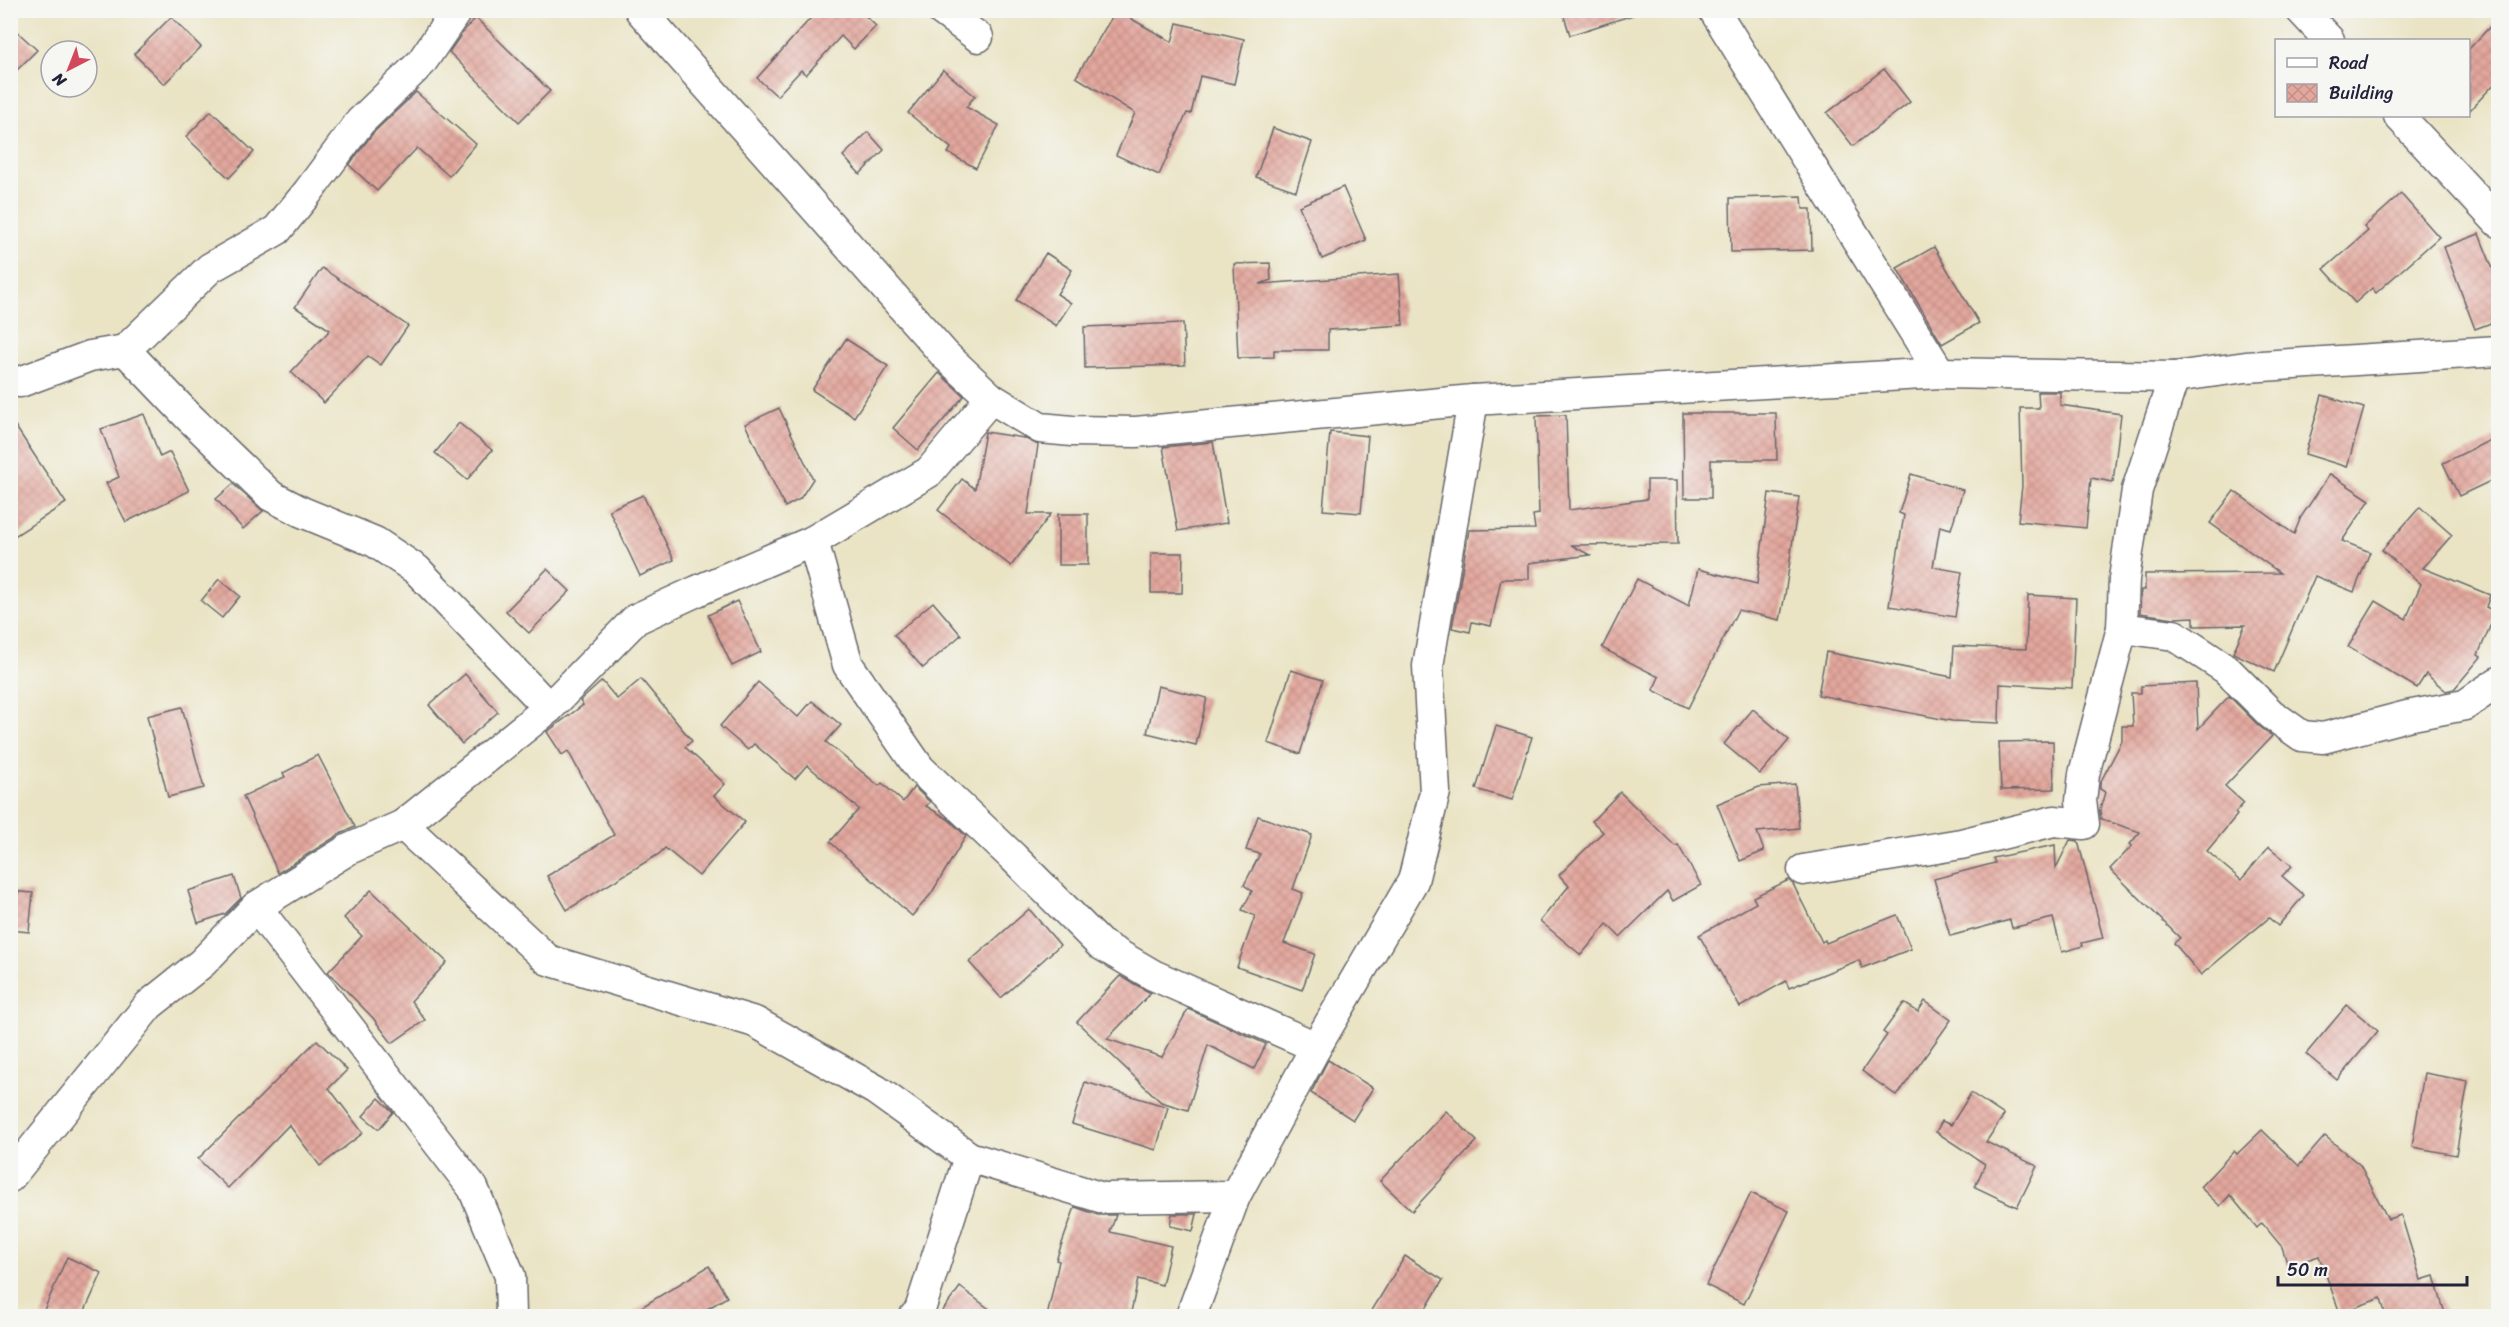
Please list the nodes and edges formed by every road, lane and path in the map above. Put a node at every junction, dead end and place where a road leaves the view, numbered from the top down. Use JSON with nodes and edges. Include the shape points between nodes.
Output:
{"nodes":[{"id":1,"x":458,"y":10,"type":"edge"},
{"id":2,"x":941,"y":10,"type":"edge"},
{"id":3,"x":1714,"y":10,"type":"edge"},
{"id":4,"x":2301,"y":10,"type":"edge"},
{"id":5,"x":644,"y":12,"type":"edge"},
{"id":6,"x":978,"y":37,"type":"dead end"},
{"id":7,"x":2328,"y":39,"type":"edge"},
{"id":8,"x":2400,"y":117,"type":"edge"},
{"id":9,"x":2495,"y":209,"type":"edge"},
{"id":10,"x":125,"y":350,"type":"junction"},
{"id":11,"x":2499,"y":351,"type":"edge"},
{"id":12,"x":1940,"y":373,"type":"junction"},
{"id":13,"x":2174,"y":377,"type":"junction"},
{"id":14,"x":10,"y":380,"type":"edge"},
{"id":15,"x":991,"y":398,"type":"junction"},
{"id":16,"x":1473,"y":400,"type":"junction"},
{"id":17,"x":813,"y":541,"type":"junction"},
{"id":18,"x":2122,"y":628,"type":"junction"},
{"id":19,"x":2499,"y":682,"type":"edge"},
{"id":20,"x":549,"y":708,"type":"junction"},
{"id":21,"x":402,"y":825,"type":"junction"},
{"id":22,"x":1803,"y":870,"type":"dead end"},
{"id":23,"x":256,"y":907,"type":"junction"},
{"id":24,"x":1316,"y":1047,"type":"junction"},
{"id":25,"x":969,"y":1156,"type":"junction"},
{"id":26,"x":10,"y":1178,"type":"edge"},
{"id":27,"x":1235,"y":1196,"type":"junction"},
{"id":28,"x":512,"y":1317,"type":"edge"},
{"id":29,"x":915,"y":1317,"type":"edge"},
{"id":30,"x":1191,"y":1317,"type":"edge"}],
"edges":[{"from":1,"to":10,"type":"street","via":[[421,63],[360,122],[277,230],[210,268]]},
{"from":2,"to":6,"type":"street"},
{"from":3,"to":12,"type":"street"},
{"from":4,"to":7,"type":"street"},
{"from":5,"to":15,"type":"street","via":[[945,355]]},
{"from":8,"to":9,"type":"street"},
{"from":10,"to":14,"type":"street","via":[[90,356],[20,382]]},
{"from":10,"to":20,"type":"street","via":[[271,496],[375,542],[417,570]]},
{"from":11,"to":13,"type":"street","via":[[2246,367]]},
{"from":12,"to":13,"type":"street"},
{"from":12,"to":16,"type":"street"},
{"from":13,"to":18,"type":"street","via":[[2137,490],[2124,579]]},
{"from":15,"to":16,"type":"street","via":[[1040,428],[1104,432]]},
{"from":15,"to":17,"type":"street","via":[[929,472]]},
{"from":16,"to":24,"type":"street","via":[[1428,666],[1435,792],[1413,881]]},
{"from":17,"to":20,"type":"street","via":[[636,619]]},
{"from":17,"to":24,"type":"street","via":[[848,665],[920,769],[1100,944],[1153,975]]},
{"from":18,"to":19,"type":"street","via":[[2174,635],[2226,669],[2271,714],[2302,736],[2323,738],[2465,705]]},
{"from":18,"to":22,"type":"street","via":[[2084,774],[2084,824],[2055,821],[1961,844]]},
{"from":20,"to":21,"type":"street"},
{"from":21,"to":23,"type":"street","via":[[349,849]]},
{"from":21,"to":25,"type":"street","via":[[548,960],[755,1022],[876,1090]]},
{"from":23,"to":26,"type":"street","via":[[202,963],[149,1005]]},
{"from":23,"to":28,"type":"street","via":[[473,1188],[510,1276]]},
{"from":24,"to":27,"type":"street"},
{"from":25,"to":27,"type":"street","via":[[1103,1198]]},
{"from":25,"to":29,"type":"street"},
{"from":27,"to":30,"type":"street"}]}
